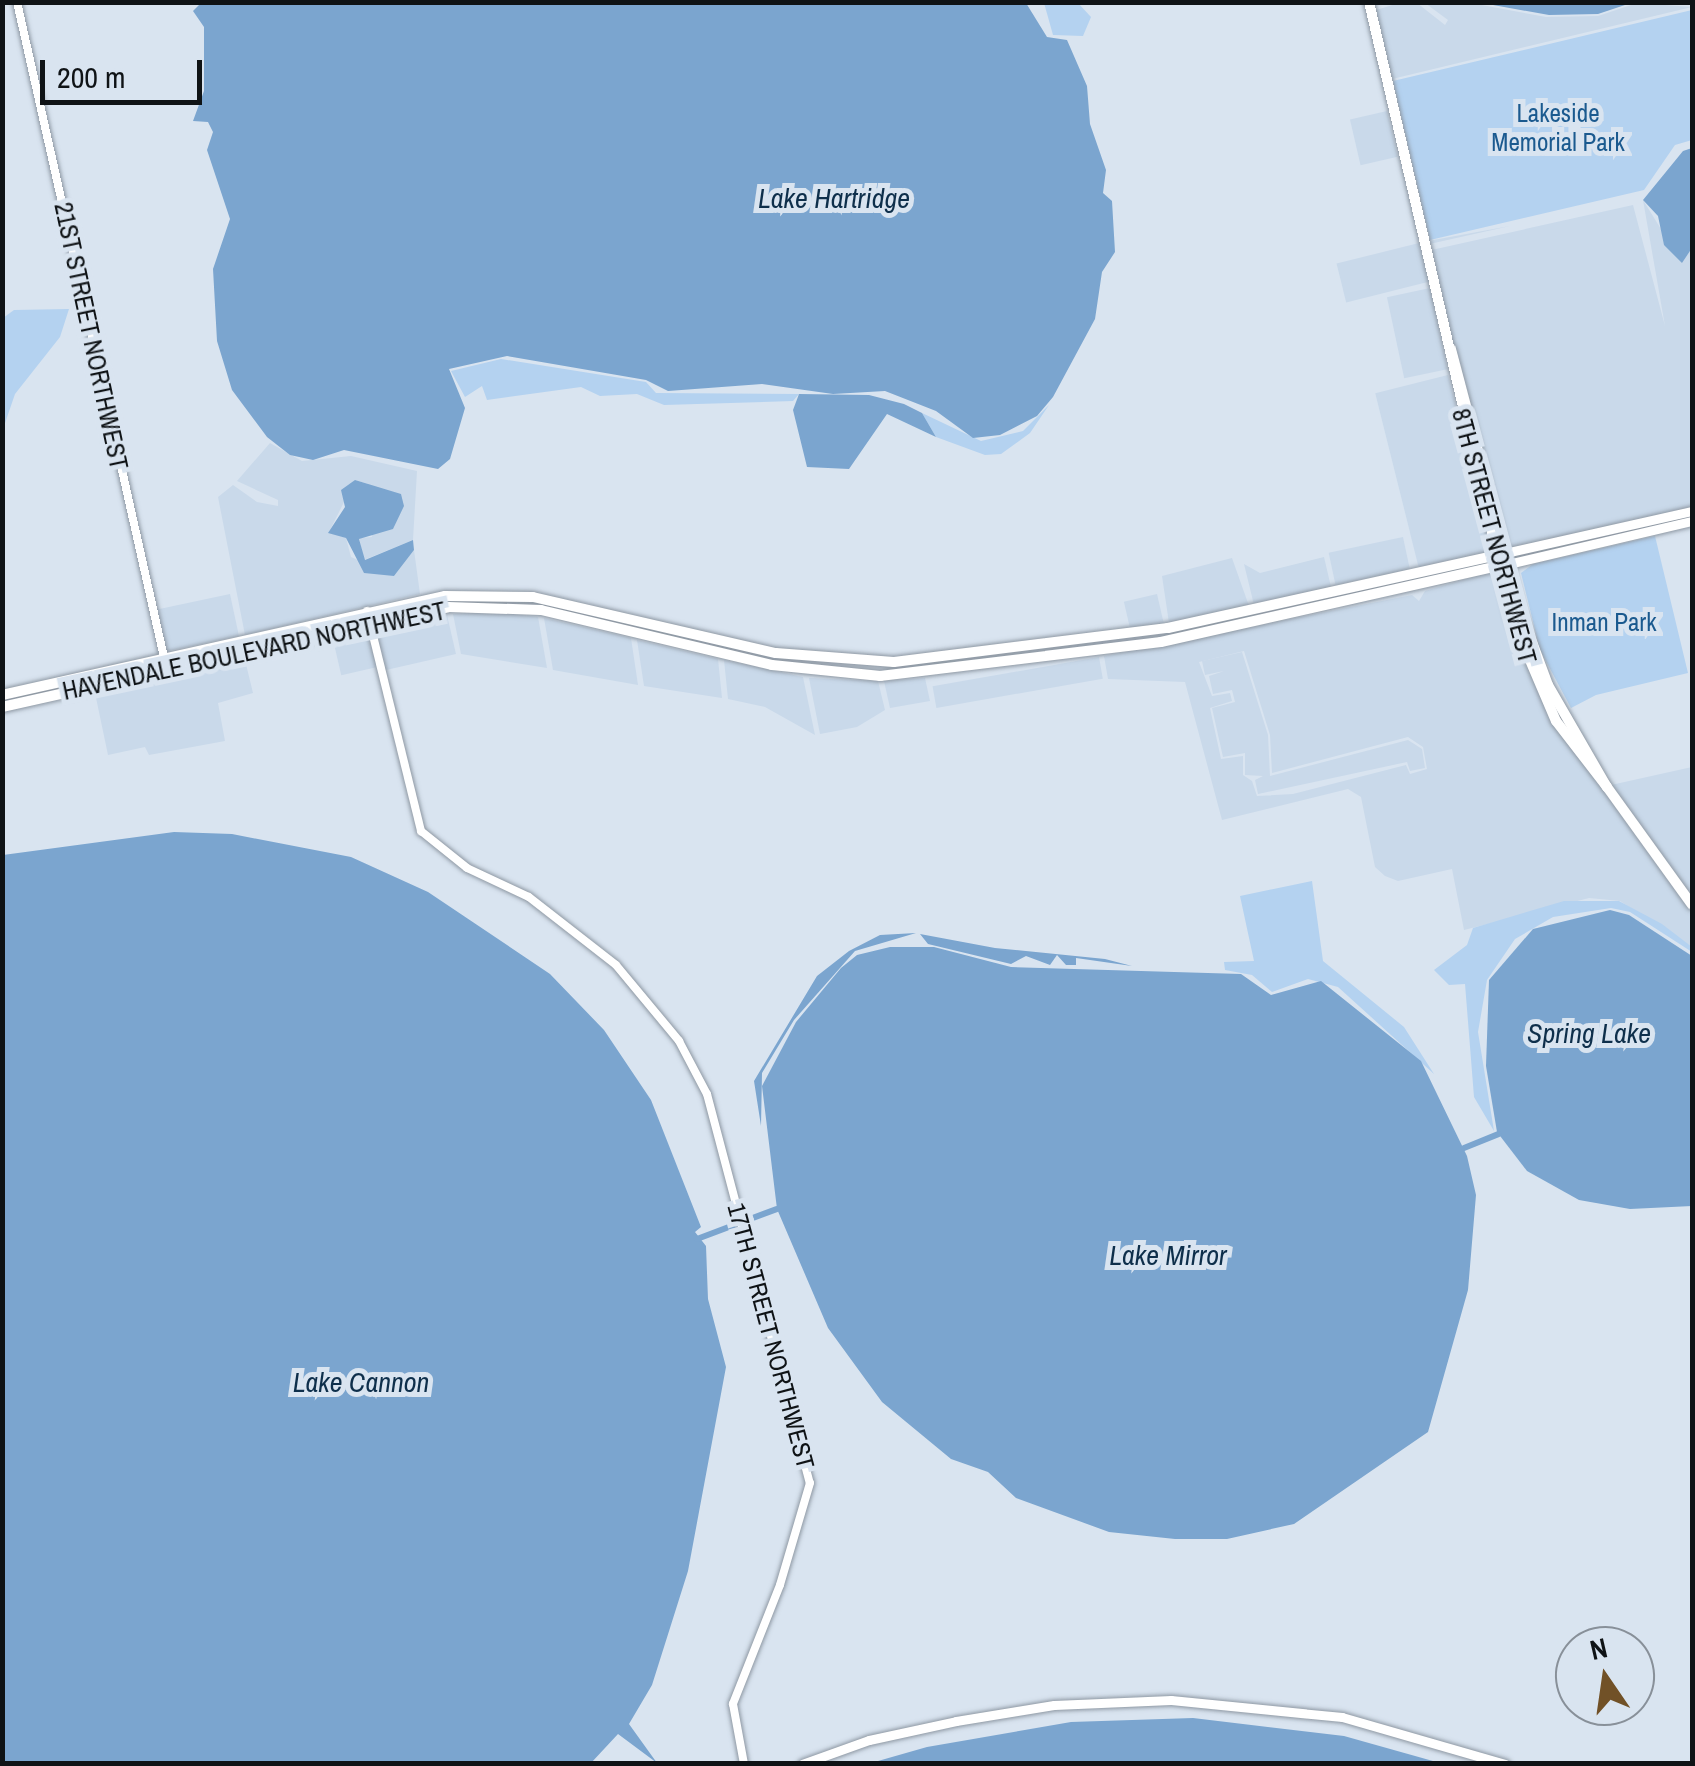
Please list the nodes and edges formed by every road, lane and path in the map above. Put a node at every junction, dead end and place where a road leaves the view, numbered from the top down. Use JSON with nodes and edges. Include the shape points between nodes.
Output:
{"nodes":[{"id":1,"x":18,"y":2,"type":"edge"},
{"id":2,"x":1369,"y":2,"type":"edge"},
{"id":3,"x":1454,"y":370,"type":"junction"},
{"id":4,"x":1692,"y":511,"type":"edge"},
{"id":5,"x":1692,"y":521,"type":"edge"},
{"id":6,"x":1502,"y":560,"type":"junction"},
{"id":7,"x":1335,"y":591,"type":"junction"},
{"id":8,"x":1338,"y":603,"type":"junction"},
{"id":9,"x":1252,"y":610,"type":"junction"},
{"id":10,"x":368,"y":617,"type":"junction"},
{"id":11,"x":1256,"y":622,"type":"junction"},
{"id":12,"x":1123,"y":635,"type":"junction"},
{"id":13,"x":1103,"y":638,"type":"junction"},
{"id":14,"x":1100,"y":652,"type":"junction"},
{"id":15,"x":1062,"y":657,"type":"junction"},
{"id":16,"x":865,"y":663,"type":"junction"},
{"id":17,"x":165,"y":664,"type":"junction"},
{"id":18,"x":806,"y":671,"type":"junction"},
{"id":19,"x":1534,"y":678,"type":"junction"},
{"id":20,"x":2,"y":695,"type":"edge"},
{"id":21,"x":2,"y":707,"type":"edge"},
{"id":22,"x":1562,"y":714,"type":"junction"},
{"id":23,"x":1607,"y":787,"type":"junction"},
{"id":24,"x":1691,"y":903,"type":"edge"},
{"id":25,"x":744,"y":1764,"type":"edge"},
{"id":26,"x":802,"y":1764,"type":"edge"},
{"id":27,"x":1505,"y":1764,"type":"edge"}],
"edges":[{"from":1,"to":17,"type":"street","name":"21ST STREET NORTHWEST","via":[[82,315]]},
{"from":2,"to":3,"type":"main road","name":"8TH STREET NORTHWEST"},
{"from":3,"to":6,"type":"main road","name":"8TH STREET NORTHWEST"},
{"from":3,"to":6,"type":"main road","name":"8TH STREET NORTHWEST","via":[[1472,416]]},
{"from":4,"to":6,"type":"main road"},
{"from":5,"to":6,"type":"main road"},
{"from":6,"to":7,"type":"main road","name":"HAVENDALE BOULEVARD NORTHWEST"},
{"from":6,"to":8,"type":"main road","name":"HAVENDALE BOULEVARD NORTHWEST"},
{"from":6,"to":19,"type":"main road","name":"8TH STREET NORTHWEST"},
{"from":6,"to":22,"type":"main road","name":"8TH STREET NORTHWEST"},
{"from":7,"to":8,"type":"main road"},
{"from":7,"to":9,"type":"main road","name":"HAVENDALE BOULEVARD NORTHWEST"},
{"from":8,"to":11,"type":"main road","name":"HAVENDALE BOULEVARD NORTHWEST"},
{"from":9,"to":11,"type":"main road"},
{"from":9,"to":12,"type":"main road","name":"HAVENDALE BOULEVARD NORTHWEST"},
{"from":10,"to":16,"type":"main road","name":"HAVENDALE BOULEVARD NORTHWEST","via":[[444,596],[533,597],[776,653]]},
{"from":10,"to":17,"type":"main road","name":"HAVENDALE BOULEVARD NORTHWEST"},
{"from":10,"to":18,"type":"main road","name":"HAVENDALE BOULEVARD NORTHWEST","via":[[514,606]]},
{"from":10,"to":25,"type":"street","name":"17TH STREET NORTHWEST","via":[[416,823],[444,852],[530,897],[595,947],[648,1001],[701,1077],[810,1482],[780,1585],[733,1704]]},
{"from":11,"to":14,"type":"main road","name":"HAVENDALE BOULEVARD NORTHWEST"},
{"from":12,"to":13,"type":"main road","name":"HAVENDALE BOULEVARD NORTHWEST"},
{"from":12,"to":14,"type":"main road"},
{"from":13,"to":15,"type":"main road"},
{"from":13,"to":16,"type":"main road","name":"HAVENDALE BOULEVARD NORTHWEST"},
{"from":14,"to":15,"type":"main road","name":"HAVENDALE BOULEVARD NORTHWEST"},
{"from":15,"to":18,"type":"main road","name":"HAVENDALE BOULEVARD NORTHWEST","via":[[880,676]]},
{"from":16,"to":18,"type":"main road"},
{"from":17,"to":20,"type":"main road","name":"HAVENDALE BOULEVARD NORTHWEST"},
{"from":17,"to":21,"type":"main road","name":"HAVENDALE BOULEVARD NORTHWEST"},
{"from":19,"to":22,"type":"main road"},
{"from":19,"to":23,"type":"main road","name":"8TH STREET NORTHWEST","via":[[1566,737]]},
{"from":22,"to":23,"type":"main road","name":"8TH STREET NORTHWEST"},
{"from":23,"to":24,"type":"main road","name":"8TH STREET NORTHWEST"},
{"from":26,"to":27,"type":"main road","via":[[956,1720],[1171,1700],[1342,1717]]}]}
